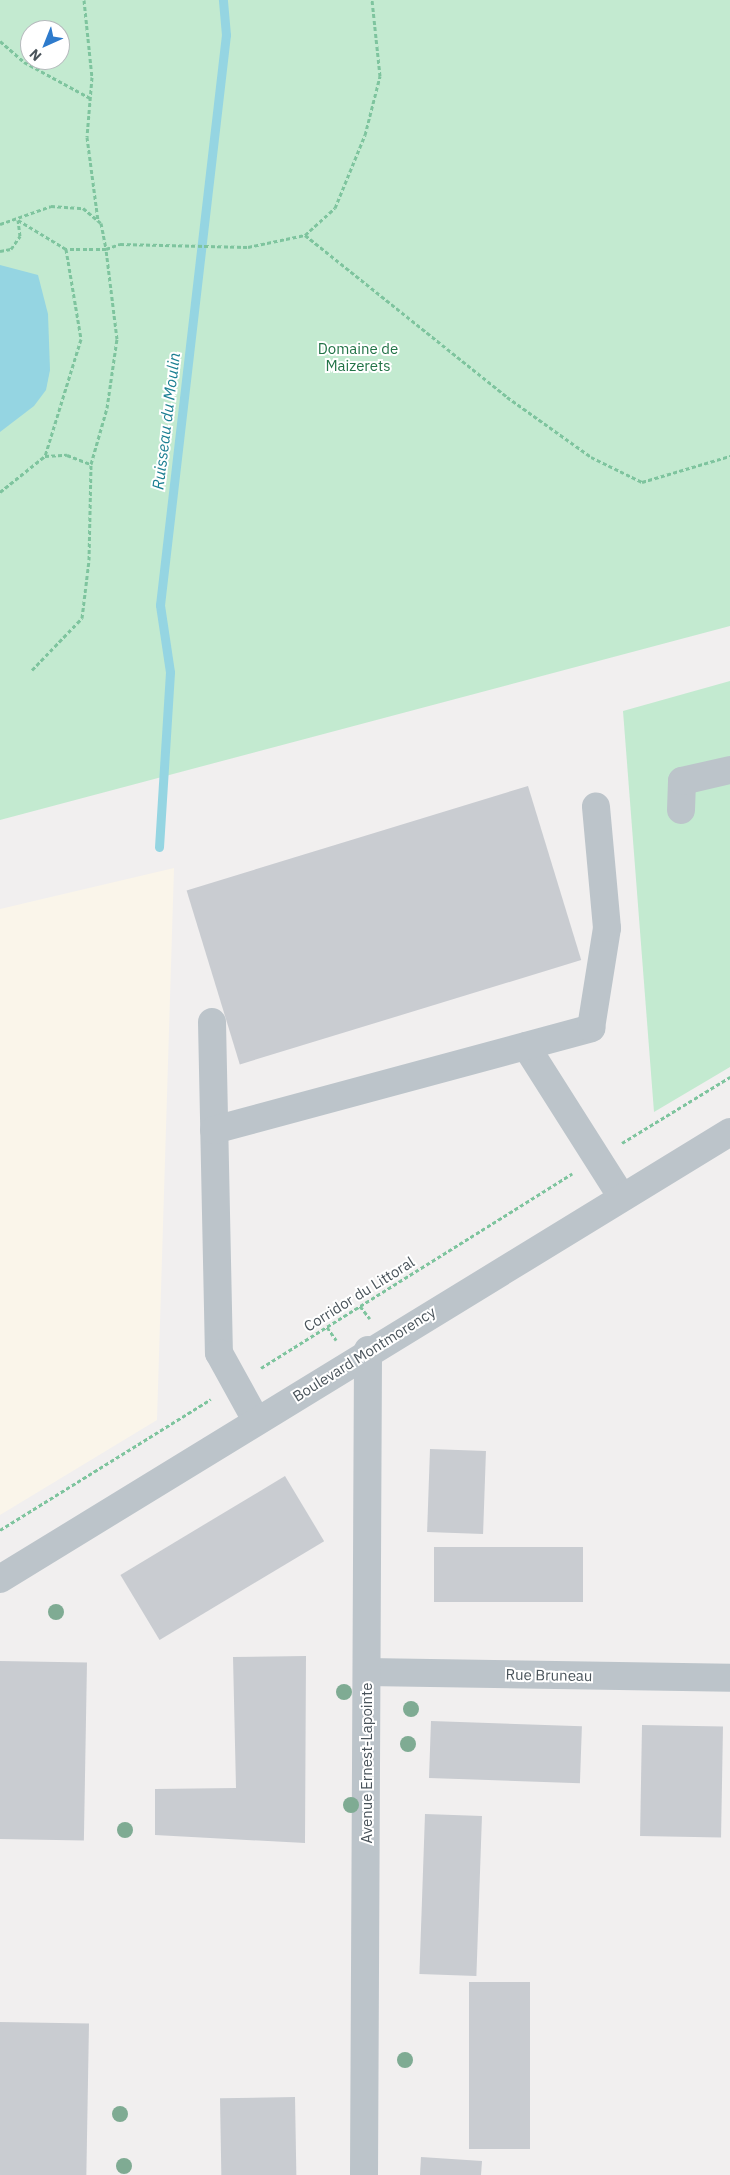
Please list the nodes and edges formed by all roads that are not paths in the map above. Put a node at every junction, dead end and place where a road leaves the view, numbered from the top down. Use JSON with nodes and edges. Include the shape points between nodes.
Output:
{"nodes":[{"id":1,"x":730,"y":770,"type":"edge"},
{"id":2,"x":596,"y":806,"type":"dead end"},
{"id":3,"x":682,"y":810,"type":"dead end"},
{"id":4,"x":212,"y":1022,"type":"dead end"},
{"id":5,"x":526,"y":1046,"type":"junction"},
{"id":6,"x":214,"y":1130,"type":"junction"},
{"id":7,"x":730,"y":1132,"type":"edge"},
{"id":8,"x":622,"y":1197,"type":"junction"},
{"id":9,"x":368,"y":1350,"type":"junction"},
{"id":10,"x":256,"y":1420,"type":"junction"},
{"id":11,"x":0,"y":1579,"type":"edge"},
{"id":12,"x":367,"y":1672,"type":"junction"},
{"id":13,"x":730,"y":1678,"type":"edge"},
{"id":14,"x":364,"y":2175,"type":"edge"}],
"edges":[{"from":1,"to":3,"type":"street","via":[[682,781]]},
{"from":2,"to":5,"type":"street","via":[[607,928],[591,1028]]},
{"from":4,"to":6,"type":"street"},
{"from":5,"to":6,"type":"street"},
{"from":5,"to":8,"type":"street"},
{"from":6,"to":10,"type":"street","via":[[219,1353]]},
{"from":7,"to":8,"type":"street","name":"Boulevard Montmorency"},
{"from":8,"to":9,"type":"street","name":"Boulevard Montmorency"},
{"from":9,"to":10,"type":"street","name":"Boulevard Montmorency"},
{"from":9,"to":12,"type":"street","name":"Avenue Ernest-Lapointe"},
{"from":10,"to":11,"type":"street","name":"Boulevard Montmorency"},
{"from":12,"to":13,"type":"street","name":"Rue Bruneau"},
{"from":12,"to":14,"type":"street","name":"Avenue Ernest-Lapointe"}]}
